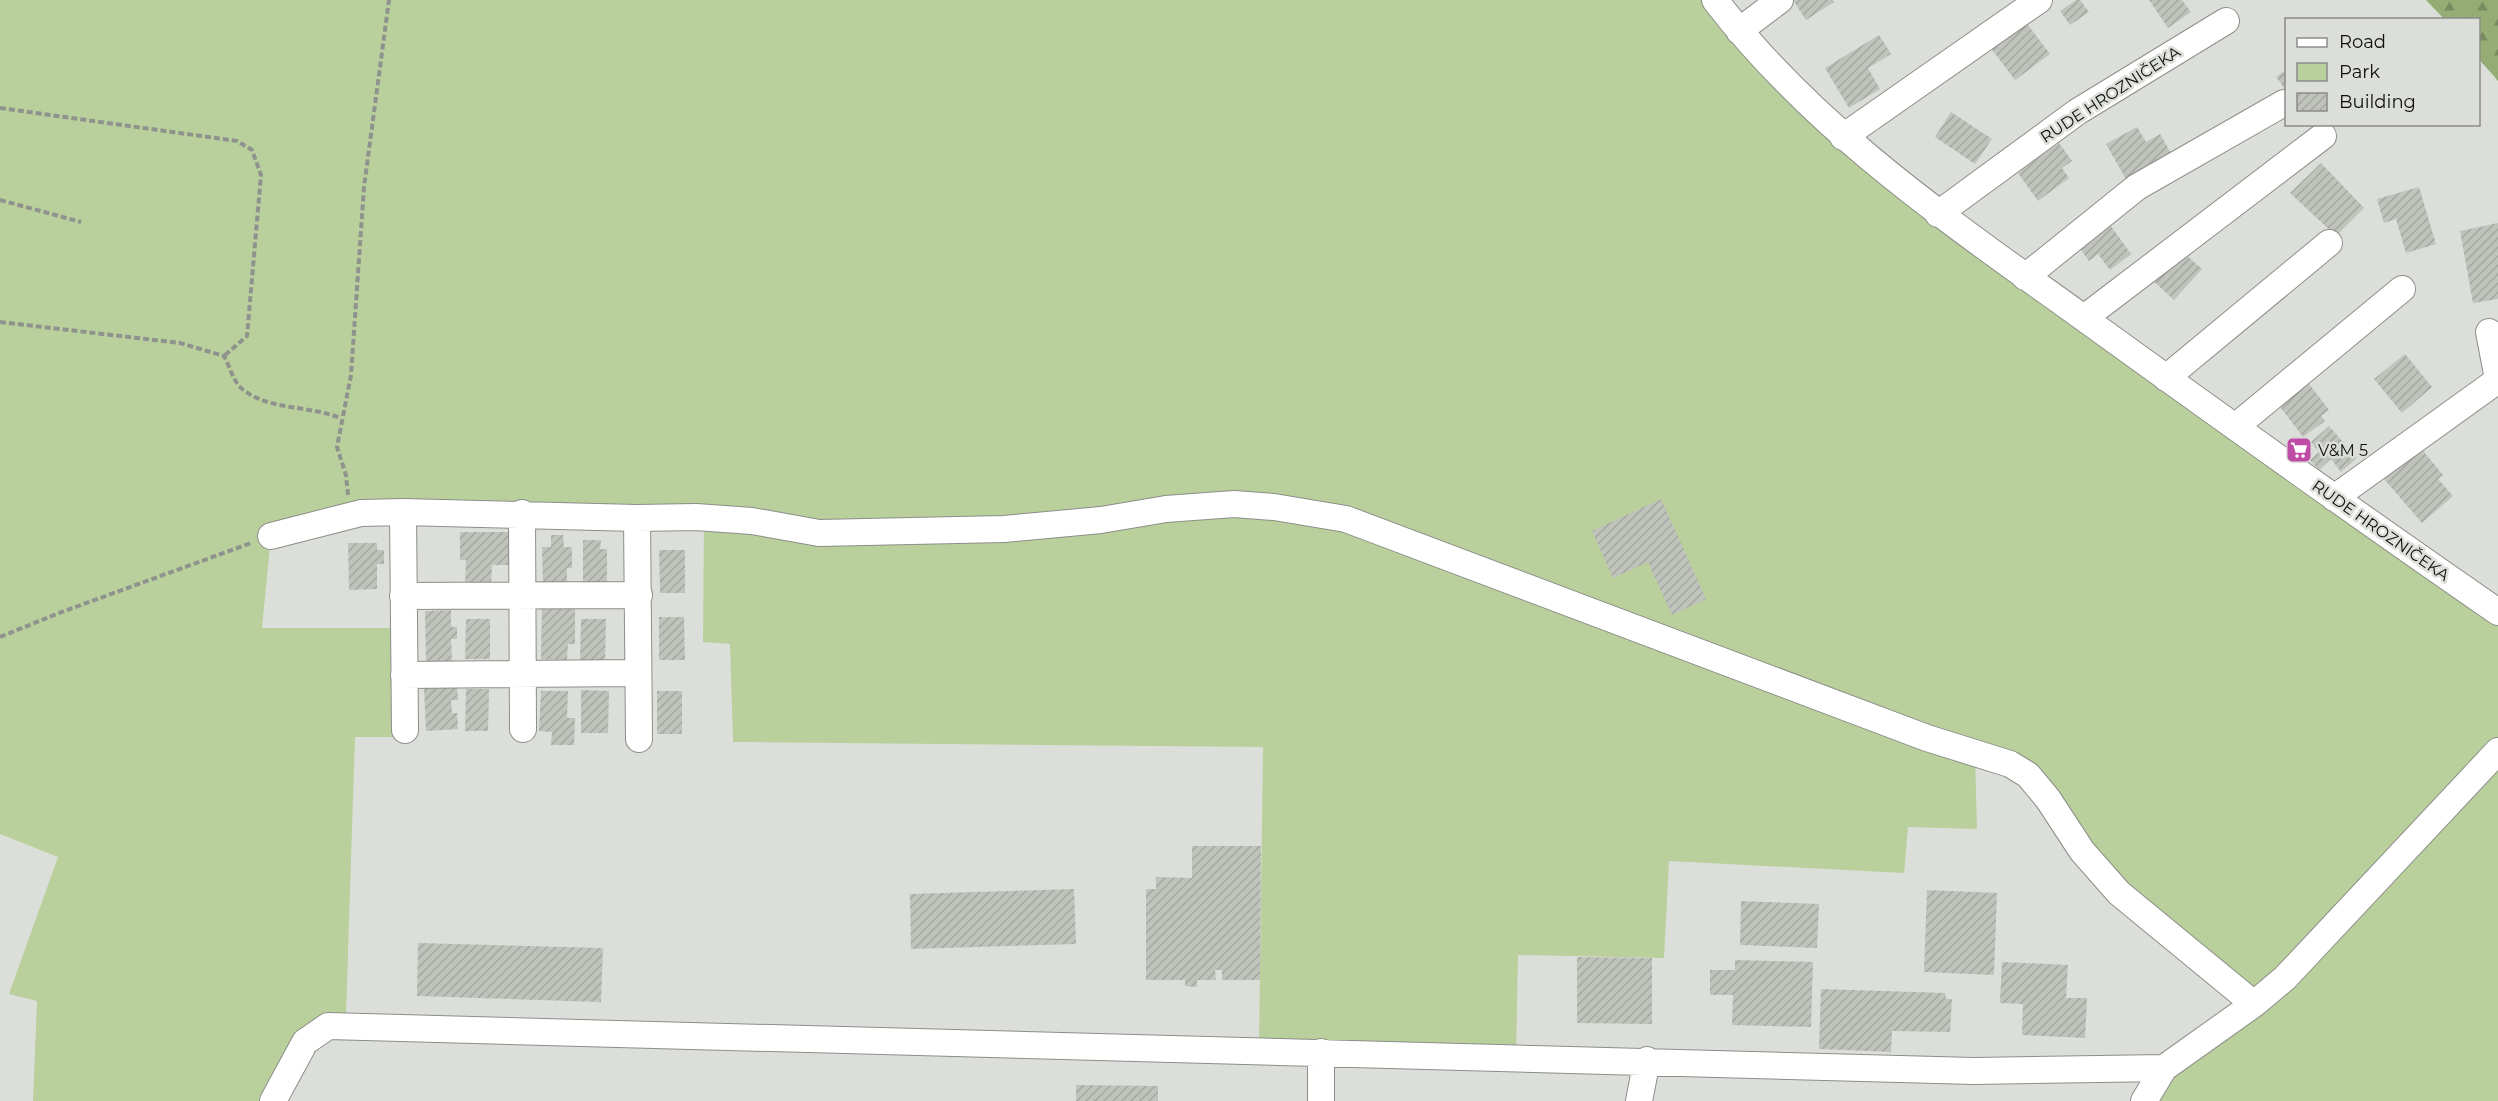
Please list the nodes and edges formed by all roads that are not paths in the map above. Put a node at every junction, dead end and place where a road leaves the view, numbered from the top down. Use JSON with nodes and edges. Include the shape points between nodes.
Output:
{"nodes":[{"id":1,"x":1715,"y":0,"type":"edge"},
{"id":2,"x":1780,"y":0,"type":"edge"},
{"id":3,"x":2039,"y":0,"type":"edge"},
{"id":4,"x":2226,"y":21,"type":"dead end"},
{"id":5,"x":1739,"y":31,"type":"junction"},
{"id":6,"x":2284,"y":103,"type":"dead end"},
{"id":7,"x":2323,"y":136,"type":"dead end"},
{"id":8,"x":1843,"y":137,"type":"junction"},
{"id":9,"x":1938,"y":214,"type":"junction"},
{"id":10,"x":2329,"y":243,"type":"dead end"},
{"id":11,"x":2025,"y":277,"type":"junction"},
{"id":12,"x":2402,"y":289,"type":"dead end"},
{"id":13,"x":2084,"y":318,"type":"junction"},
{"id":14,"x":2490,"y":332,"type":"dead end"},
{"id":15,"x":2166,"y":378,"type":"junction"},
{"id":16,"x":2498,"y":379,"type":"edge"},
{"id":17,"x":2235,"y":427,"type":"junction"},
{"id":18,"x":2334,"y":498,"type":"junction"},
{"id":19,"x":403,"y":512,"type":"junction"},
{"id":20,"x":522,"y":513,"type":"junction"},
{"id":21,"x":637,"y":519,"type":"junction"},
{"id":22,"x":272,"y":536,"type":"road end"},
{"id":23,"x":523,"y":594,"type":"junction"},
{"id":24,"x":639,"y":595,"type":"junction"},
{"id":25,"x":403,"y":596,"type":"junction"},
{"id":26,"x":2498,"y":612,"type":"edge"},
{"id":27,"x":522,"y":672,"type":"junction"},
{"id":28,"x":638,"y":673,"type":"junction"},
{"id":29,"x":404,"y":675,"type":"junction"},
{"id":30,"x":523,"y":729,"type":"dead end"},
{"id":31,"x":405,"y":730,"type":"dead end"},
{"id":32,"x":639,"y":739,"type":"dead end"},
{"id":33,"x":2498,"y":751,"type":"edge"},
{"id":34,"x":2254,"y":1004,"type":"junction"},
{"id":35,"x":1321,"y":1052,"type":"junction"},
{"id":36,"x":1647,"y":1060,"type":"junction"},
{"id":37,"x":2164,"y":1068,"type":"junction"},
{"id":38,"x":273,"y":1101,"type":"edge"},
{"id":39,"x":1321,"y":1101,"type":"edge"},
{"id":40,"x":1639,"y":1101,"type":"edge"},
{"id":41,"x":2144,"y":1101,"type":"edge"}],
"edges":[{"from":1,"to":5,"type":"street","name":"RUDE HROZNIČEKA"},
{"from":2,"to":5,"type":"street"},
{"from":3,"to":8,"type":"street"},
{"from":4,"to":9,"type":"street","name":"RUDE HROZNIČEKA","via":[[2077,112]]},
{"from":5,"to":8,"type":"street","name":"RUDE HROZNIČEKA"},
{"from":6,"to":11,"type":"street","via":[[2137,187]]},
{"from":7,"to":13,"type":"street"},
{"from":8,"to":9,"type":"street","name":"RUDE HROZNIČEKA"},
{"from":9,"to":11,"type":"street","name":"RUDE HROZNIČEKA"},
{"from":10,"to":15,"type":"street"},
{"from":11,"to":13,"type":"street","name":"RUDE HROZNIČEKA"},
{"from":12,"to":17,"type":"street"},
{"from":13,"to":15,"type":"street","name":"RUDE HROZNIČEKA"},
{"from":14,"to":16,"type":"street"},
{"from":15,"to":17,"type":"street","name":"RUDE HROZNIČEKA"},
{"from":16,"to":18,"type":"street"},
{"from":17,"to":18,"type":"street","name":"RUDE HROZNIČEKA"},
{"from":18,"to":26,"type":"street","name":"RUDE HROZNIČEKA"},
{"from":19,"to":20,"type":"street"},
{"from":19,"to":22,"type":"street","via":[[361,513]]},
{"from":19,"to":25,"type":"street"},
{"from":20,"to":21,"type":"street"},
{"from":20,"to":23,"type":"street"},
{"from":21,"to":24,"type":"street"},
{"from":21,"to":34,"type":"street","via":[[696,517],[752,521],[819,533],[981,529],[1053,525],[1166,508],[1234,504],[1346,519],[1927,738],[2010,764],[2028,775],[2082,851],[2119,893]]},
{"from":23,"to":24,"type":"street"},
{"from":23,"to":25,"type":"street"},
{"from":23,"to":27,"type":"street"},
{"from":24,"to":28,"type":"street"},
{"from":25,"to":29,"type":"street"},
{"from":27,"to":28,"type":"street"},
{"from":27,"to":29,"type":"street"},
{"from":27,"to":30,"type":"street"},
{"from":28,"to":32,"type":"street"},
{"from":29,"to":31,"type":"street"},
{"from":33,"to":34,"type":"street","via":[[2285,978]]},
{"from":34,"to":37,"type":"street"},
{"from":35,"to":36,"type":"street"},
{"from":35,"to":38,"type":"street","via":[[328,1026],[304,1042]]},
{"from":35,"to":39,"type":"street"},
{"from":36,"to":37,"type":"street","via":[[1974,1071]]},
{"from":36,"to":40,"type":"street"},
{"from":37,"to":41,"type":"street"}]}
